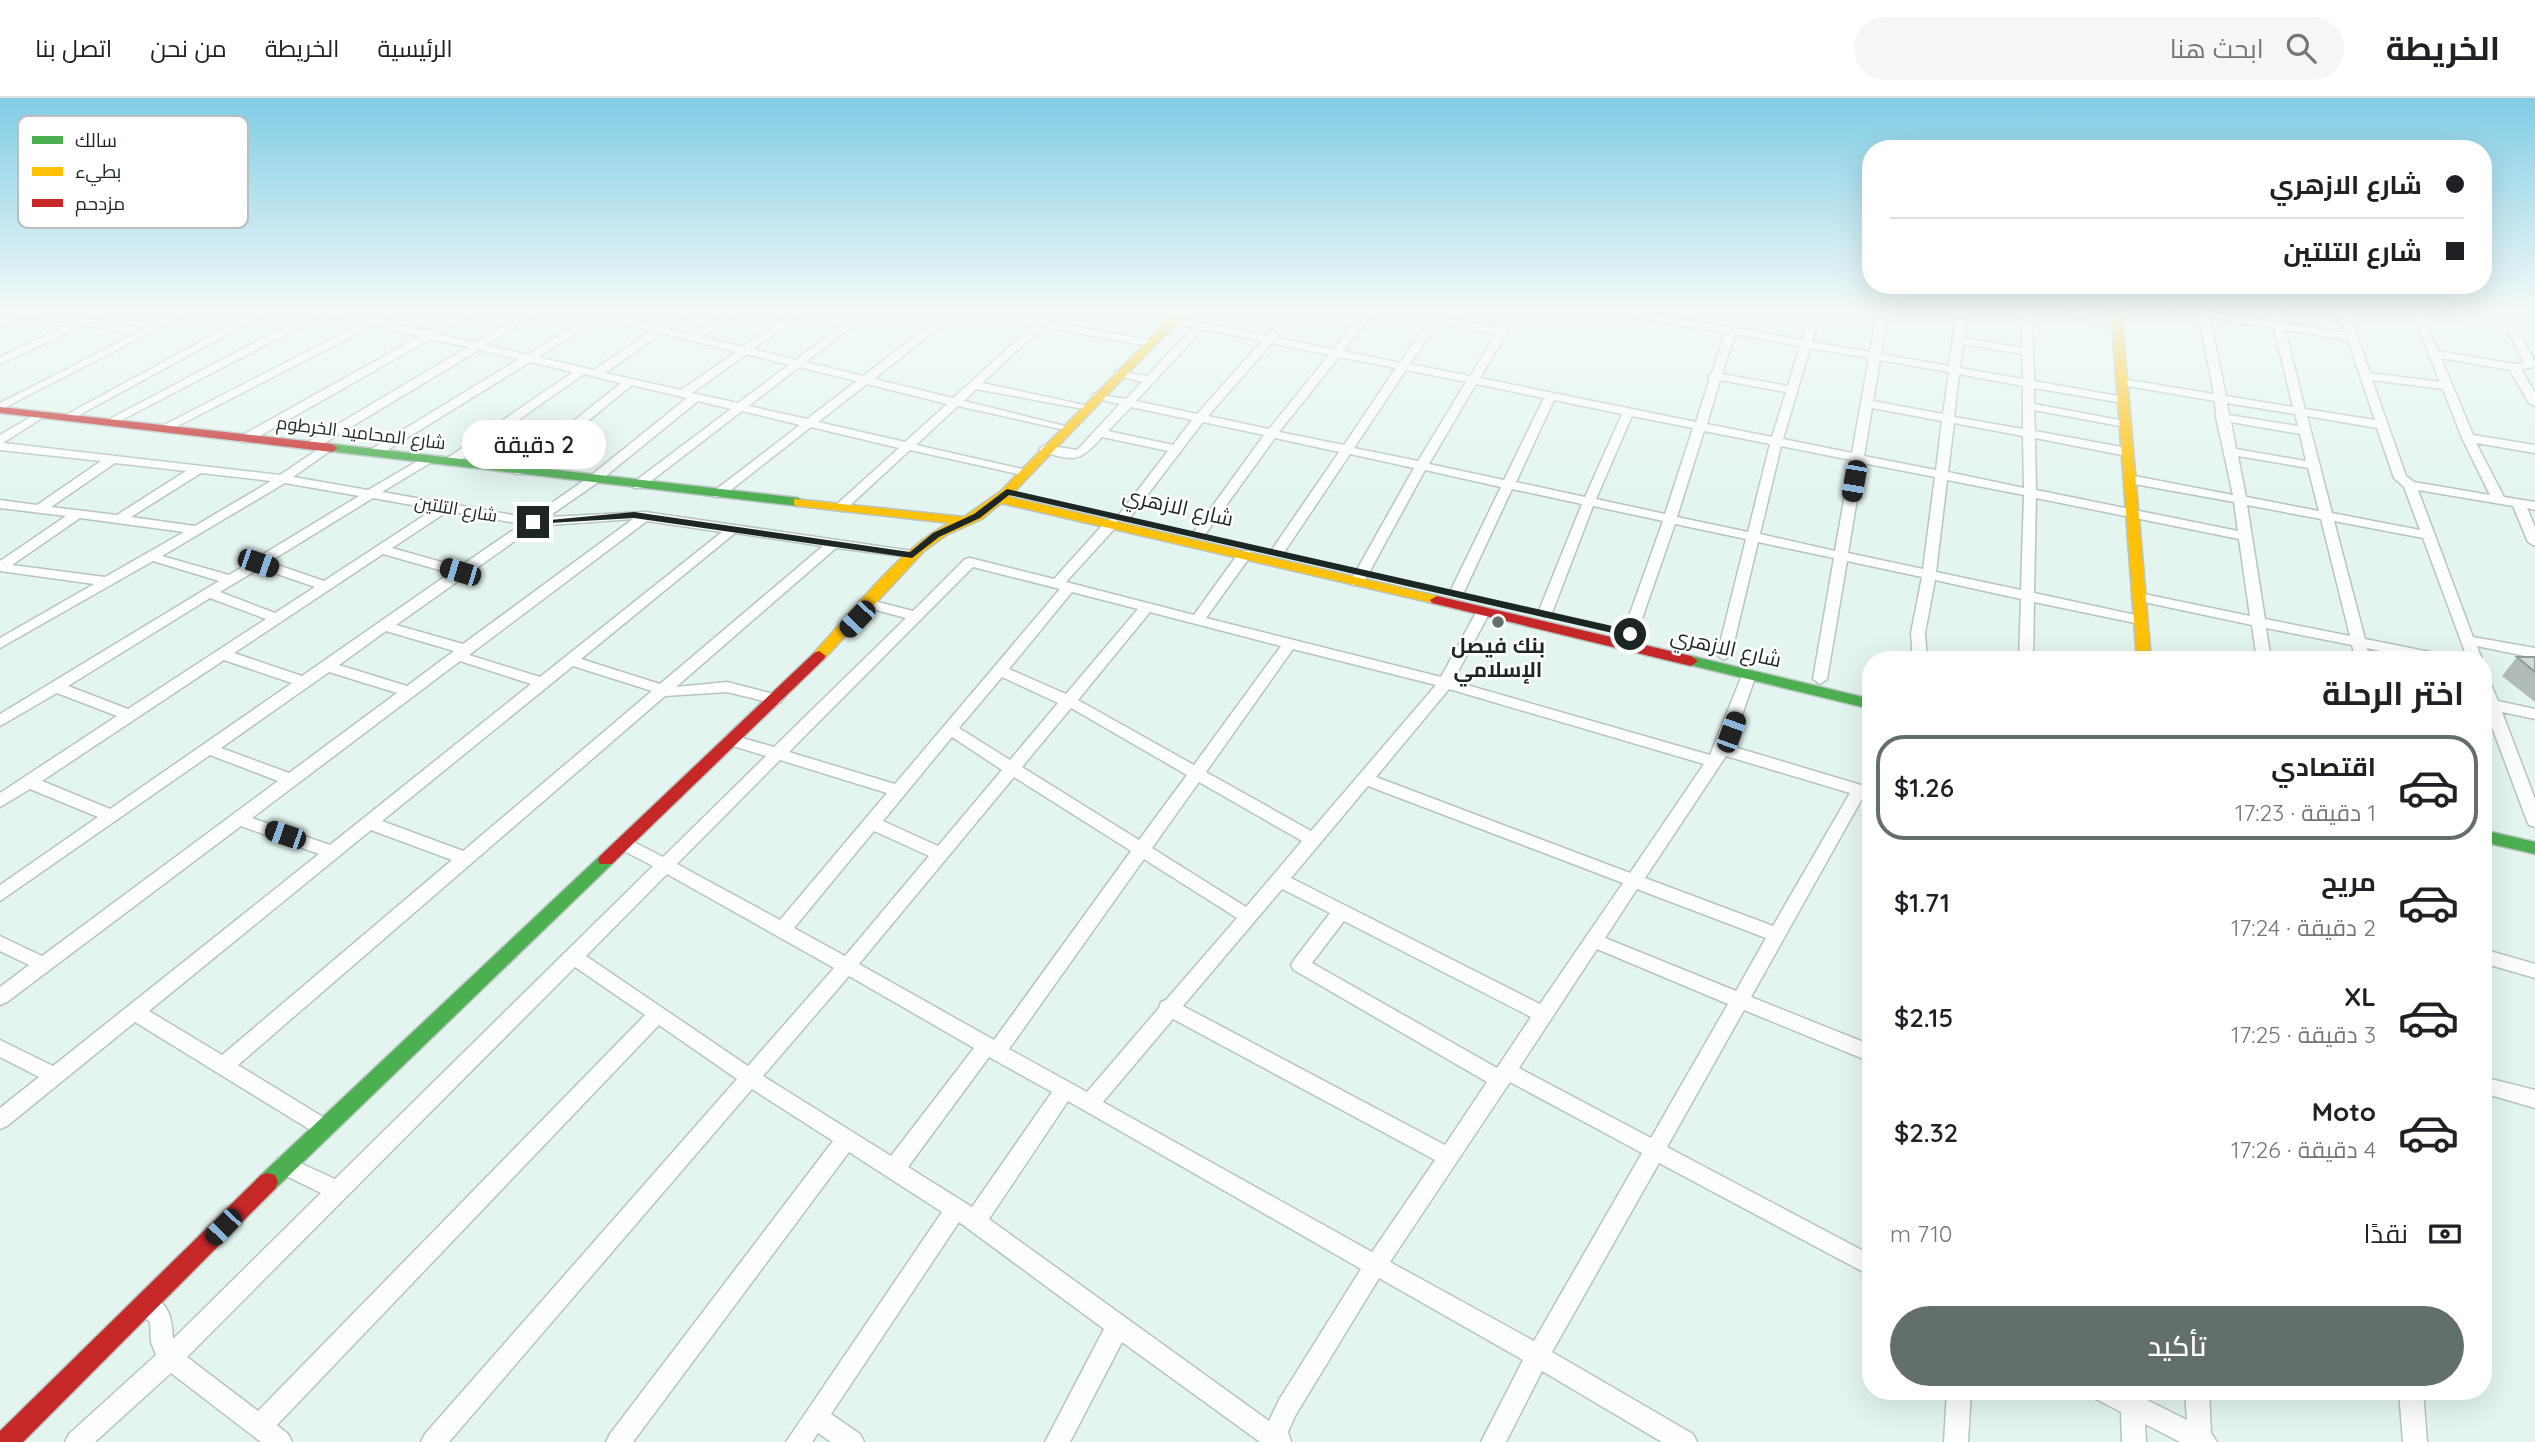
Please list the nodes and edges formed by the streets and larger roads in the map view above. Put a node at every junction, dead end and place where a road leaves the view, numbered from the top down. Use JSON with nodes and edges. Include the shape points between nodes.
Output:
{"nodes":[{"id":1,"x":1952,"y":371,"type":"edge"},
{"id":2,"x":69,"y":372,"type":"edge"},
{"id":3,"x":152,"y":372,"type":"edge"},
{"id":4,"x":205,"y":372,"type":"edge"},
{"id":5,"x":275,"y":372,"type":"edge"},
{"id":6,"x":364,"y":372,"type":"edge"},
{"id":7,"x":438,"y":372,"type":"edge"},
{"id":8,"x":506,"y":372,"type":"edge"},
{"id":9,"x":580,"y":372,"type":"edge"},
{"id":10,"x":585,"y":372,"type":"edge"},
{"id":11,"x":599,"y":372,"type":"edge"},
{"id":12,"x":714,"y":372,"type":"edge"},
{"id":13,"x":787,"y":372,"type":"edge"},
{"id":14,"x":829,"y":372,"type":"edge"},
{"id":15,"x":875,"y":372,"type":"edge"},
{"id":16,"x":989,"y":372,"type":"edge"},
{"id":17,"x":1157,"y":372,"type":"edge"},
{"id":18,"x":1242,"y":372,"type":"edge"},
{"id":19,"x":1320,"y":372,"type":"edge"},
{"id":20,"x":1398,"y":372,"type":"edge"},
{"id":21,"x":1435,"y":372,"type":"edge"},
{"id":22,"x":1479,"y":372,"type":"edge"},
{"id":23,"x":1716,"y":372,"type":"edge"},
{"id":24,"x":1798,"y":372,"type":"edge"},
{"id":25,"x":1874,"y":372,"type":"edge"},
{"id":26,"x":1956,"y":372,"type":"edge"},
{"id":27,"x":2029,"y":372,"type":"edge"},
{"id":28,"x":2121,"y":372,"type":"edge"},
{"id":29,"x":2214,"y":372,"type":"edge"},
{"id":30,"x":2289,"y":372,"type":"edge"},
{"id":31,"x":2363,"y":372,"type":"edge"},
{"id":32,"x":2443,"y":372,"type":"edge"},
{"id":33,"x":2517,"y":372,"type":"edge"},
{"id":34,"x":1119,"y":373,"type":"joint"},
{"id":35,"x":596,"y":374,"type":"junction"},
{"id":36,"x":2364,"y":375,"type":"junction"},
{"id":37,"x":1714,"y":376,"type":"junction"},
{"id":38,"x":864,"y":380,"type":"junction"},
{"id":39,"x":1149,"y":380,"type":"junction"},
{"id":40,"x":1474,"y":380,"type":"junction"},
{"id":41,"x":629,"y":382,"type":"junction"},
{"id":42,"x":2122,"y":382,"type":"junction"},
{"id":43,"x":2029,"y":384,"type":"junction"},
{"id":44,"x":974,"y":385,"type":"junction"},
{"id":45,"x":2449,"y":387,"type":"junction"},
{"id":46,"x":1792,"y":390,"type":"junction"},
{"id":47,"x":683,"y":394,"type":"junction"},
{"id":48,"x":1551,"y":395,"type":"junction"},
{"id":49,"x":1097,"y":396,"type":"junction"},
{"id":50,"x":2218,"y":396,"type":"junction"},
{"id":51,"x":696,"y":397,"type":"junction"},
{"id":52,"x":2123,"y":400,"type":"junction"},
{"id":53,"x":1128,"y":402,"type":"junction"},
{"id":54,"x":955,"y":403,"type":"junction"},
{"id":55,"x":2535,"y":403,"type":"edge"},
{"id":56,"x":1868,"y":404,"type":"junction"},
{"id":57,"x":2029,"y":406,"type":"junction"},
{"id":58,"x":739,"y":407,"type":"junction"},
{"id":59,"x":0,"y":408,"type":"edge"},
{"id":60,"x":1085,"y":408,"type":"junction"},
{"id":61,"x":1629,"y":410,"type":"junction"},
{"id":62,"x":2299,"y":411,"type":"junction"},
{"id":63,"x":41,"y":414,"type":"junction"},
{"id":64,"x":68,"y":417,"type":"junction"},
{"id":65,"x":2222,"y":417,"type":"junction"},
{"id":66,"x":1200,"y":418,"type":"junction"},
{"id":67,"x":1948,"y":419,"type":"junction"},
{"id":68,"x":110,"y":422,"type":"junction"},
{"id":69,"x":808,"y":424,"type":"junction"},
{"id":70,"x":2125,"y":424,"type":"junction"},
{"id":71,"x":1699,"y":425,"type":"junction"},
{"id":72,"x":2381,"y":425,"type":"junction"},
{"id":73,"x":164,"y":429,"type":"junction"},
{"id":74,"x":1065,"y":429,"type":"junction"},
{"id":75,"x":2305,"y":431,"type":"junction"},
{"id":76,"x":6,"y":433,"type":"edge"},
{"id":77,"x":1100,"y":433,"type":"junction"},
{"id":78,"x":1272,"y":433,"type":"junction"},
{"id":79,"x":2029,"y":434,"type":"junction"},
{"id":80,"x":2468,"y":438,"type":"junction"},
{"id":81,"x":245,"y":439,"type":"junction"},
{"id":82,"x":0,"y":440,"type":"edge"},
{"id":83,"x":1777,"y":440,"type":"junction"},
{"id":84,"x":0,"y":446,"type":"edge"},
{"id":85,"x":319,"y":447,"type":"junction"},
{"id":86,"x":907,"y":447,"type":"junction"},
{"id":87,"x":1045,"y":449,"type":"junction"},
{"id":88,"x":1175,"y":449,"type":"junction"},
{"id":89,"x":1345,"y":449,"type":"junction"},
{"id":90,"x":2535,"y":449,"type":"edge"},
{"id":91,"x":2230,"y":451,"type":"junction"},
{"id":92,"x":2127,"y":452,"type":"junction"},
{"id":93,"x":374,"y":453,"type":"junction"},
{"id":94,"x":1858,"y":456,"type":"junction"},
{"id":95,"x":113,"y":459,"type":"junction"},
{"id":96,"x":426,"y":460,"type":"junction"},
{"id":97,"x":450,"y":462,"type":"junction"},
{"id":98,"x":1422,"y":465,"type":"junction"},
{"id":99,"x":2311,"y":465,"type":"junction"},
{"id":100,"x":200,"y":468,"type":"junction"},
{"id":101,"x":519,"y":471,"type":"junction"},
{"id":102,"x":1023,"y":472,"type":"junction"},
{"id":103,"x":1942,"y":473,"type":"junction"},
{"id":104,"x":284,"y":479,"type":"junction"},
{"id":105,"x":2129,"y":479,"type":"junction"},
{"id":106,"x":593,"y":480,"type":"junction"},
{"id":107,"x":1507,"y":484,"type":"junction"},
{"id":108,"x":638,"y":485,"type":"junction"},
{"id":109,"x":2410,"y":485,"type":"junction"},
{"id":110,"x":370,"y":493,"type":"junction"},
{"id":111,"x":718,"y":494,"type":"junction"},
{"id":112,"x":2030,"y":494,"type":"junction"},
{"id":113,"x":1004,"y":495,"type":"junction"},
{"id":114,"x":2240,"y":499,"type":"junction"},
{"id":115,"x":2499,"y":500,"type":"junction"},
{"id":116,"x":1588,"y":501,"type":"junction"},
{"id":117,"x":2518,"y":503,"type":"junction"},
{"id":118,"x":0,"y":504,"type":"edge"},
{"id":119,"x":20,"y":506,"type":"junction"},
{"id":120,"x":2535,"y":506,"type":"edge"},
{"id":121,"x":841,"y":507,"type":"junction"},
{"id":122,"x":444,"y":508,"type":"junction"},
{"id":123,"x":39,"y":509,"type":"junction"},
{"id":124,"x":78,"y":514,"type":"junction"},
{"id":125,"x":2132,"y":514,"type":"junction"},
{"id":126,"x":2325,"y":515,"type":"junction"},
{"id":127,"x":645,"y":516,"type":"junction"},
{"id":128,"x":0,"y":519,"type":"edge"},
{"id":129,"x":120,"y":519,"type":"junction"},
{"id":130,"x":1118,"y":519,"type":"junction"},
{"id":131,"x":1670,"y":519,"type":"junction"},
{"id":132,"x":969,"y":521,"type":"junction"},
{"id":133,"x":533,"y":522,"type":"junction"},
{"id":134,"x":733,"y":529,"type":"junction"},
{"id":135,"x":200,"y":530,"type":"junction"},
{"id":136,"x":1199,"y":533,"type":"junction"},
{"id":137,"x":2428,"y":535,"type":"junction"},
{"id":138,"x":1752,"y":536,"type":"junction"},
{"id":139,"x":2245,"y":536,"type":"junction"},
{"id":140,"x":2535,"y":542,"type":"edge"},
{"id":141,"x":833,"y":544,"type":"junction"},
{"id":142,"x":384,"y":550,"type":"junction"},
{"id":143,"x":1278,"y":551,"type":"junction"},
{"id":144,"x":1245,"y":554,"type":"junction"},
{"id":145,"x":912,"y":555,"type":"junction"},
{"id":146,"x":1842,"y":555,"type":"junction"},
{"id":147,"x":153,"y":557,"type":"junction"},
{"id":148,"x":258,"y":563,"type":"junction"},
{"id":149,"x":0,"y":567,"type":"edge"},
{"id":150,"x":460,"y":572,"type":"junction"},
{"id":151,"x":1929,"y":574,"type":"junction"},
{"id":152,"x":1361,"y":576,"type":"junction"},
{"id":153,"x":232,"y":580,"type":"junction"},
{"id":154,"x":110,"y":582,"type":"junction"},
{"id":155,"x":1063,"y":586,"type":"junction"},
{"id":156,"x":327,"y":587,"type":"junction"},
{"id":157,"x":1457,"y":592,"type":"junction"},
{"id":158,"x":209,"y":593,"type":"junction"},
{"id":159,"x":2026,"y":595,"type":"junction"},
{"id":160,"x":2138,"y":597,"type":"junction"},
{"id":161,"x":870,"y":604,"type":"junction"},
{"id":162,"x":1146,"y":608,"type":"junction"},
{"id":163,"x":1483,"y":612,"type":"junction"},
{"id":164,"x":1545,"y":613,"type":"junction"},
{"id":165,"x":915,"y":616,"type":"junction"},
{"id":166,"x":279,"y":619,"type":"junction"},
{"id":167,"x":2140,"y":620,"type":"junction"},
{"id":168,"x":1197,"y":621,"type":"junction"},
{"id":169,"x":2256,"y":621,"type":"junction"},
{"id":170,"x":385,"y":626,"type":"junction"},
{"id":171,"x":1630,"y":634,"type":"junction"},
{"id":172,"x":2468,"y":640,"type":"junction"},
{"id":173,"x":2359,"y":642,"type":"junction"},
{"id":174,"x":0,"y":644,"type":"edge"},
{"id":175,"x":1289,"y":645,"type":"junction"},
{"id":176,"x":1919,"y":651,"type":"edge"},
{"id":177,"x":2026,"y":651,"type":"edge"},
{"id":178,"x":2143,"y":651,"type":"edge"},
{"id":179,"x":2261,"y":651,"type":"edge"},
{"id":180,"x":2361,"y":651,"type":"edge"},
{"id":181,"x":2402,"y":651,"type":"edge"},
{"id":182,"x":2472,"y":651,"type":"edge"},
{"id":183,"x":463,"y":653,"type":"junction"},
{"id":184,"x":2535,"y":653,"type":"edge"},
{"id":185,"x":224,"y":655,"type":"junction"},
{"id":186,"x":1724,"y":655,"type":"junction"},
{"id":187,"x":573,"y":661,"type":"junction"},
{"id":188,"x":327,"y":666,"type":"junction"},
{"id":189,"x":999,"y":670,"type":"junction"},
{"id":190,"x":1749,"y":675,"type":"junction"},
{"id":191,"x":1820,"y":679,"type":"junction"},
{"id":192,"x":305,"y":682,"type":"junction"},
{"id":193,"x":545,"y":683,"type":"junction"},
{"id":194,"x":1445,"y":684,"type":"junction"},
{"id":195,"x":57,"y":687,"type":"junction"},
{"id":196,"x":1862,"y":689,"type":"edge"},
{"id":197,"x":665,"y":690,"type":"junction"},
{"id":198,"x":410,"y":692,"type":"junction"},
{"id":199,"x":776,"y":699,"type":"junction"},
{"id":200,"x":1069,"y":701,"type":"junction"},
{"id":201,"x":1862,"y":702,"type":"edge"},
{"id":202,"x":2492,"y":705,"type":"joint"},
{"id":203,"x":2535,"y":714,"type":"edge"},
{"id":204,"x":131,"y":716,"type":"junction"},
{"id":205,"x":1,"y":719,"type":"edge"},
{"id":206,"x":951,"y":730,"type":"junction"},
{"id":207,"x":732,"y":740,"type":"junction"},
{"id":208,"x":209,"y":748,"type":"junction"},
{"id":209,"x":777,"y":753,"type":"junction"},
{"id":210,"x":1718,"y":756,"type":"junction"},
{"id":211,"x":1011,"y":768,"type":"junction"},
{"id":212,"x":1195,"y":774,"type":"junction"},
{"id":213,"x":1365,"y":779,"type":"junction"},
{"id":214,"x":291,"y":780,"type":"junction"},
{"id":215,"x":29,"y":782,"type":"junction"},
{"id":216,"x":899,"y":791,"type":"junction"},
{"id":217,"x":1862,"y":791,"type":"edge"},
{"id":218,"x":1862,"y":797,"type":"edge"},
{"id":219,"x":0,"y":801,"type":"edge"},
{"id":220,"x":111,"y":816,"type":"junction"},
{"id":221,"x":238,"y":819,"type":"junction"},
{"id":222,"x":2535,"y":821,"type":"edge"},
{"id":223,"x":369,"y":823,"type":"junction"},
{"id":224,"x":872,"y":823,"type":"junction"},
{"id":225,"x":2492,"y":838,"type":"edge"},
{"id":226,"x":1312,"y":839,"type":"junction"},
{"id":227,"x":624,"y":844,"type":"junction"},
{"id":228,"x":2535,"y":848,"type":"edge"},
{"id":229,"x":1140,"y":851,"type":"junction"},
{"id":230,"x":331,"y":852,"type":"junction"},
{"id":231,"x":2492,"y":852,"type":"edge"},
{"id":232,"x":940,"y":854,"type":"junction"},
{"id":233,"x":467,"y":859,"type":"junction"},
{"id":234,"x":2535,"y":862,"type":"edge"},
{"id":235,"x":664,"y":865,"type":"junction"},
{"id":236,"x":1278,"y":879,"type":"junction"},
{"id":237,"x":1634,"y":882,"type":"junction"},
{"id":238,"x":0,"y":894,"type":"edge"},
{"id":239,"x":1341,"y":912,"type":"junction"},
{"id":240,"x":1247,"y":916,"type":"junction"},
{"id":241,"x":783,"y":929,"type":"junction"},
{"id":242,"x":1777,"y":935,"type":"junction"},
{"id":243,"x":1595,"y":940,"type":"junction"},
{"id":244,"x":0,"y":943,"type":"edge"},
{"id":245,"x":574,"y":957,"type":"junction"},
{"id":246,"x":2492,"y":959,"type":"edge"},
{"id":247,"x":43,"y":964,"type":"junction"},
{"id":248,"x":848,"y":966,"type":"junction"},
{"id":249,"x":2535,"y":971,"type":"edge"},
{"id":250,"x":0,"y":997,"type":"edge"},
{"id":251,"x":1738,"y":1001,"type":"junction"},
{"id":252,"x":1168,"y":1007,"type":"junction"},
{"id":253,"x":135,"y":1012,"type":"junction"},
{"id":254,"x":658,"y":1014,"type":"junction"},
{"id":255,"x":1544,"y":1015,"type":"junction"},
{"id":256,"x":0,"y":1048,"type":"edge"},
{"id":257,"x":992,"y":1048,"type":"junction"},
{"id":258,"x":1862,"y":1050,"type":"edge"},
{"id":259,"x":222,"y":1067,"type":"junction"},
{"id":260,"x":55,"y":1076,"type":"junction"},
{"id":261,"x":1504,"y":1076,"type":"junction"},
{"id":262,"x":751,"y":1078,"type":"junction"},
{"id":263,"x":2492,"y":1087,"type":"edge"},
{"id":264,"x":1065,"y":1089,"type":"junction"},
{"id":265,"x":2535,"y":1099,"type":"edge"},
{"id":266,"x":1090,"y":1103,"type":"junction"},
{"id":267,"x":0,"y":1120,"type":"edge"},
{"id":268,"x":324,"y":1128,"type":"junction"},
{"id":269,"x":846,"y":1140,"type":"junction"},
{"id":270,"x":1654,"y":1151,"type":"junction"},
{"id":271,"x":1449,"y":1157,"type":"junction"},
{"id":272,"x":285,"y":1165,"type":"junction"},
{"id":273,"x":894,"y":1169,"type":"junction"},
{"id":274,"x":338,"y":1191,"type":"junction"},
{"id":275,"x":965,"y":1215,"type":"junction"},
{"id":276,"x":1862,"y":1261,"type":"edge"},
{"id":277,"x":1375,"y":1266,"type":"junction"},
{"id":278,"x":146,"y":1304,"type":"junction"},
{"id":279,"x":1119,"y":1324,"type":"junction"},
{"id":280,"x":1537,"y":1357,"type":"junction"},
{"id":281,"x":170,"y":1358,"type":"junction"},
{"id":282,"x":1958,"y":1400,"type":"edge"},
{"id":283,"x":2120,"y":1400,"type":"edge"},
{"id":284,"x":2198,"y":1400,"type":"edge"},
{"id":285,"x":2412,"y":1400,"type":"edge"},
{"id":286,"x":2133,"y":1407,"type":"junction"},
{"id":287,"x":815,"y":1418,"type":"junction"},
{"id":288,"x":260,"y":1426,"type":"junction"},
{"id":289,"x":1276,"y":1440,"type":"edge"},
{"id":290,"x":2202,"y":1441,"type":"edge"},
{"id":291,"x":6,"y":1442,"type":"edge"},
{"id":292,"x":77,"y":1442,"type":"edge"},
{"id":293,"x":280,"y":1442,"type":"edge"},
{"id":294,"x":433,"y":1442,"type":"edge"},
{"id":295,"x":618,"y":1442,"type":"edge"},
{"id":296,"x":798,"y":1442,"type":"edge"},
{"id":297,"x":852,"y":1442,"type":"edge"},
{"id":298,"x":1057,"y":1442,"type":"edge"},
{"id":299,"x":1493,"y":1442,"type":"edge"},
{"id":300,"x":1683,"y":1442,"type":"edge"},
{"id":301,"x":1956,"y":1442,"type":"edge"},
{"id":302,"x":2134,"y":1442,"type":"edge"},
{"id":303,"x":2415,"y":1442,"type":"edge"}],
"edges":[{"from":1,"to":67,"type":"street"},
{"from":2,"to":59,"type":"street"},
{"from":3,"to":64,"type":"street"},
{"from":4,"to":68,"type":"street"},
{"from":5,"to":73,"type":"street"},
{"from":6,"to":81,"type":"street"},
{"from":7,"to":85,"type":"street"},
{"from":8,"to":93,"type":"street"},
{"from":9,"to":97,"type":"street"},
{"from":10,"to":35,"type":"street"},
{"from":11,"to":35,"type":"street"},
{"from":12,"to":47,"type":"street"},
{"from":13,"to":58,"type":"street"},
{"from":14,"to":38,"type":"street"},
{"from":15,"to":38,"type":"street"},
{"from":16,"to":44,"type":"street"},
{"from":17,"to":39,"type":"street"},
{"from":18,"to":66,"type":"street"},
{"from":19,"to":78,"type":"street"},
{"from":20,"to":89,"type":"street"},
{"from":21,"to":40,"type":"street"},
{"from":22,"to":40,"type":"street"},
{"from":23,"to":37,"type":"street"},
{"from":24,"to":46,"type":"street"},
{"from":25,"to":56,"type":"street"},
{"from":26,"to":43,"type":"street"},
{"from":27,"to":43,"type":"street"},
{"from":28,"to":42,"type":"street"},
{"from":29,"to":50,"type":"street"},
{"from":30,"to":62,"type":"street"},
{"from":31,"to":36,"type":"street"},
{"from":32,"to":45,"type":"street"},
{"from":33,"to":55,"type":"street"},
{"from":34,"to":39,"type":"street"},
{"from":34,"to":49,"type":"street"},
{"from":35,"to":41,"type":"street"},
{"from":36,"to":45,"type":"street"},
{"from":36,"to":72,"type":"street"},
{"from":37,"to":46,"type":"street"},
{"from":37,"to":71,"type":"street"},
{"from":38,"to":54,"type":"street"},
{"from":38,"to":69,"type":"street"},
{"from":39,"to":53,"type":"street"},
{"from":40,"to":48,"type":"street"},
{"from":40,"to":98,"type":"street"},
{"from":41,"to":47,"type":"street"},
{"from":41,"to":101,"type":"street"},
{"from":42,"to":50,"type":"street"},
{"from":42,"to":52,"type":"street"},
{"from":43,"to":52,"type":"street"},
{"from":43,"to":57,"type":"street"},
{"from":44,"to":54,"type":"street"},
{"from":44,"to":60,"type":"street"},
{"from":45,"to":80,"type":"street"},
{"from":46,"to":83,"type":"street"},
{"from":47,"to":51,"type":"street"},
{"from":48,"to":61,"type":"street"},
{"from":48,"to":107,"type":"street"},
{"from":49,"to":53,"type":"street"},
{"from":49,"to":60,"type":"street"},
{"from":50,"to":62,"type":"street"},
{"from":50,"to":65,"type":"street"},
{"from":51,"to":58,"type":"street"},
{"from":51,"to":106,"type":"street"},
{"from":52,"to":70,"type":"street"},
{"from":53,"to":66,"type":"street"},
{"from":53,"to":77,"type":"street"},
{"from":54,"to":74,"type":"street"},
{"from":54,"to":86,"type":"street"},
{"from":56,"to":67,"type":"street"},
{"from":56,"to":94,"type":"street"},
{"from":57,"to":70,"type":"street"},
{"from":57,"to":79,"type":"street"},
{"from":58,"to":69,"type":"street"},
{"from":58,"to":108,"type":"street"},
{"from":59,"to":63,"type":"street","name":"شارع المحاميد الخرطوم"},
{"from":60,"to":74,"type":"street"},
{"from":61,"to":71,"type":"street"},
{"from":61,"to":116,"type":"street"},
{"from":62,"to":72,"type":"street"},
{"from":62,"to":75,"type":"street"},
{"from":63,"to":64,"type":"street","name":"شارع المحاميد الخرطوم"},
{"from":63,"to":76,"type":"street"},
{"from":64,"to":68,"type":"street","name":"شارع المحاميد الخرطوم"},
{"from":65,"to":75,"type":"street"},
{"from":65,"to":91,"type":"street"},
{"from":66,"to":78,"type":"street"},
{"from":66,"to":88,"type":"street"},
{"from":67,"to":79,"type":"street"},
{"from":67,"to":103,"type":"street"},
{"from":68,"to":73,"type":"street","name":"شارع المحاميد الخرطوم"},
{"from":69,"to":86,"type":"street"},
{"from":69,"to":111,"type":"street"},
{"from":70,"to":92,"type":"street"},
{"from":71,"to":83,"type":"street"},
{"from":71,"to":131,"type":"street"},
{"from":72,"to":109,"type":"street","via":[[2400,478]]},
{"from":73,"to":81,"type":"street","name":"شارع المحاميد الخرطوم"},
{"from":74,"to":87,"type":"street"},
{"from":75,"to":99,"type":"street"},
{"from":76,"to":82,"type":"street"},
{"from":77,"to":87,"type":"street","via":[[1077,455]]},
{"from":77,"to":88,"type":"street"},
{"from":78,"to":89,"type":"street"},
{"from":78,"to":136,"type":"street"},
{"from":79,"to":92,"type":"street"},
{"from":79,"to":112,"type":"street"},
{"from":80,"to":90,"type":"street"},
{"from":80,"to":115,"type":"street"},
{"from":81,"to":85,"type":"street","name":"شارع المحاميد الخرطوم"},
{"from":83,"to":94,"type":"street"},
{"from":83,"to":138,"type":"street"},
{"from":84,"to":95,"type":"street","name":"شارع التلتين"},
{"from":85,"to":93,"type":"street","name":"شارع المحاميد الخرطوم"},
{"from":85,"to":104,"type":"street"},
{"from":86,"to":102,"type":"street"},
{"from":86,"to":121,"type":"street"},
{"from":87,"to":102,"type":"street"},
{"from":88,"to":130,"type":"street"},
{"from":89,"to":98,"type":"street"},
{"from":89,"to":143,"type":"street"},
{"from":91,"to":99,"type":"street"},
{"from":91,"to":114,"type":"street"},
{"from":92,"to":105,"type":"street"},
{"from":93,"to":96,"type":"street","name":"شارع المحاميد الخرطوم"},
{"from":94,"to":103,"type":"street"},
{"from":94,"to":146,"type":"street"},
{"from":95,"to":100,"type":"street","name":"شارع التلتين"},
{"from":95,"to":123,"type":"street"},
{"from":96,"to":97,"type":"street","name":"شارع المحاميد الخرطوم"},
{"from":96,"to":110,"type":"street"},
{"from":97,"to":101,"type":"street","name":"شارع المحاميد الخرطوم"},
{"from":98,"to":107,"type":"street"},
{"from":98,"to":152,"type":"street"},
{"from":99,"to":126,"type":"street"},
{"from":100,"to":104,"type":"street","name":"شارع التلتين"},
{"from":100,"to":129,"type":"street"},
{"from":101,"to":106,"type":"street","name":"شارع المحاميد الخرطوم"},
{"from":102,"to":113,"type":"street"},
{"from":103,"to":112,"type":"street"},
{"from":103,"to":151,"type":"street"},
{"from":104,"to":110,"type":"street","name":"شارع التلتين"},
{"from":104,"to":135,"type":"street"},
{"from":105,"to":114,"type":"street"},
{"from":105,"to":125,"type":"street"},
{"from":106,"to":108,"type":"street","name":"شارع المحاميد الخرطوم"},
{"from":106,"to":133,"type":"street"},
{"from":107,"to":116,"type":"street"},
{"from":107,"to":157,"type":"street"},
{"from":108,"to":111,"type":"street","name":"شارع المحاميد الخرطوم"},
{"from":109,"to":115,"type":"street"},
{"from":109,"to":137,"type":"street"},
{"from":110,"to":122,"type":"street","name":"شارع التلتين"},
{"from":110,"to":148,"type":"street"},
{"from":111,"to":121,"type":"street","name":"شارع المحاميد الخرطوم"},
{"from":112,"to":125,"type":"street"},
{"from":112,"to":159,"type":"street"},
{"from":113,"to":130,"type":"street","name":"شارع الازهري"},
{"from":113,"to":132,"type":"street"},
{"from":114,"to":126,"type":"street"},
{"from":114,"to":139,"type":"street"},
{"from":115,"to":117,"type":"street"},
{"from":116,"to":131,"type":"street"},
{"from":116,"to":164,"type":"street"},
{"from":117,"to":120,"type":"street"},
{"from":117,"to":140,"type":"street"},
{"from":118,"to":119,"type":"street"},
{"from":119,"to":123,"type":"street"},
{"from":119,"to":128,"type":"street"},
{"from":121,"to":132,"type":"street","name":"شارع المحاميد الخرطوم"},
{"from":122,"to":133,"type":"street","name":"شارع التلتين"},
{"from":122,"to":142,"type":"street"},
{"from":123,"to":124,"type":"street"},
{"from":124,"to":129,"type":"street"},
{"from":124,"to":149,"type":"street"},
{"from":125,"to":139,"type":"street"},
{"from":125,"to":160,"type":"street"},
{"from":126,"to":137,"type":"street"},
{"from":126,"to":173,"type":"street"},
{"from":127,"to":133,"type":"street","name":"شارع التلتين"},
{"from":127,"to":134,"type":"street","name":"شارع التلتين"},
{"from":127,"to":183,"type":"street"},
{"from":129,"to":135,"type":"street"},
{"from":130,"to":136,"type":"street","name":"شارع الازهري"},
{"from":130,"to":144,"type":"street","name":"شارع الازهري"},
{"from":130,"to":155,"type":"street"},
{"from":131,"to":138,"type":"street"},
{"from":131,"to":171,"type":"street"},
{"from":132,"to":145,"type":"street","via":[[936,535]]},
{"from":133,"to":150,"type":"street"},
{"from":134,"to":141,"type":"street","name":"شارع التلتين"},
{"from":134,"to":187,"type":"street"},
{"from":135,"to":147,"type":"street"},
{"from":136,"to":143,"type":"street","name":"شارع الازهري"},
{"from":137,"to":172,"type":"street"},
{"from":138,"to":146,"type":"street"},
{"from":138,"to":186,"type":"street"},
{"from":139,"to":169,"type":"street"},
{"from":141,"to":145,"type":"street","name":"شارع التلتين"},
{"from":141,"to":197,"type":"street"},
{"from":142,"to":150,"type":"street"},
{"from":142,"to":156,"type":"street"},
{"from":143,"to":152,"type":"street","name":"شارع الازهري"},
{"from":144,"to":152,"type":"street","name":"شارع الازهري"},
{"from":144,"to":168,"type":"street"},
{"from":145,"to":161,"type":"street"},
{"from":146,"to":151,"type":"street"},
{"from":146,"to":191,"type":"street"},
{"from":147,"to":153,"type":"street"},
{"from":147,"to":154,"type":"street"},
{"from":148,"to":153,"type":"street"},
{"from":148,"to":156,"type":"street"},
{"from":149,"to":154,"type":"street"},
{"from":150,"to":170,"type":"street"},
{"from":151,"to":159,"type":"street"},
{"from":151,"to":176,"type":"street","via":[[1918,633]]},
{"from":152,"to":157,"type":"street","name":"شارع الازهري"},
{"from":152,"to":163,"type":"street","name":"شارع الازهري"},
{"from":153,"to":158,"type":"street"},
{"from":154,"to":174,"type":"street"},
{"from":155,"to":162,"type":"street"},
{"from":155,"to":165,"type":"street","via":[[970,562]]},
{"from":155,"to":189,"type":"street"},
{"from":156,"to":166,"type":"street"},
{"from":157,"to":164,"type":"street","name":"شارع الازهري"},
{"from":158,"to":166,"type":"street"},
{"from":158,"to":195,"type":"street"},
{"from":159,"to":167,"type":"street"},
{"from":159,"to":177,"type":"street"},
{"from":160,"to":167,"type":"street"},
{"from":160,"to":169,"type":"street"},
{"from":161,"to":165,"type":"street"},
{"from":161,"to":199,"type":"street"},
{"from":162,"to":168,"type":"street"},
{"from":162,"to":200,"type":"street"},
{"from":163,"to":190,"type":"street","name":"شارع الازهري"},
{"from":163,"to":194,"type":"street"},
{"from":164,"to":171,"type":"street","name":"شارع الازهري"},
{"from":165,"to":209,"type":"street"},
{"from":166,"to":185,"type":"street"},
{"from":167,"to":178,"type":"street"},
{"from":168,"to":175,"type":"street"},
{"from":169,"to":173,"type":"street"},
{"from":169,"to":179,"type":"street"},
{"from":170,"to":183,"type":"street"},
{"from":170,"to":188,"type":"street"},
{"from":171,"to":186,"type":"street","name":"شارع الازهري"},
{"from":172,"to":182,"type":"street"},
{"from":172,"to":184,"type":"street"},
{"from":173,"to":180,"type":"street"},
{"from":173,"to":181,"type":"street"},
{"from":175,"to":194,"type":"street"},
{"from":175,"to":212,"type":"street"},
{"from":183,"to":193,"type":"street"},
{"from":183,"to":198,"type":"street"},
{"from":185,"to":192,"type":"street"},
{"from":185,"to":204,"type":"street"},
{"from":186,"to":191,"type":"street","name":"شارع الازهري"},
{"from":187,"to":193,"type":"street"},
{"from":187,"to":197,"type":"street"},
{"from":188,"to":192,"type":"street"},
{"from":188,"to":198,"type":"street"},
{"from":189,"to":200,"type":"street"},
{"from":189,"to":206,"type":"street"},
{"from":190,"to":201,"type":"street","name":"شارع الازهري"},
{"from":190,"to":210,"type":"street"},
{"from":191,"to":196,"type":"street","name":"شارع الازهري"},
{"from":192,"to":208,"type":"street"},
{"from":193,"to":223,"type":"street"},
{"from":194,"to":210,"type":"street"},
{"from":194,"to":213,"type":"street"},
{"from":195,"to":204,"type":"street"},
{"from":195,"to":205,"type":"street"},
{"from":197,"to":199,"type":"street","via":[[680,693],[727,687]]},
{"from":197,"to":233,"type":"street"},
{"from":198,"to":214,"type":"street"},
{"from":199,"to":207,"type":"street"},
{"from":200,"to":211,"type":"street"},
{"from":200,"to":212,"type":"street"},
{"from":202,"to":203,"type":"street"},
{"from":202,"to":222,"type":"street"},
{"from":204,"to":215,"type":"street"},
{"from":206,"to":211,"type":"street"},
{"from":206,"to":216,"type":"street"},
{"from":207,"to":209,"type":"street"},
{"from":207,"to":227,"type":"street"},
{"from":208,"to":214,"type":"street"},
{"from":208,"to":220,"type":"street"},
{"from":209,"to":216,"type":"street"},
{"from":209,"to":235,"type":"street"},
{"from":210,"to":217,"type":"street"},
{"from":210,"to":237,"type":"street"},
{"from":211,"to":229,"type":"street"},
{"from":211,"to":232,"type":"street"},
{"from":212,"to":226,"type":"street"},
{"from":212,"to":229,"type":"street"},
{"from":213,"to":226,"type":"street"},
{"from":213,"to":237,"type":"street"},
{"from":214,"to":221,"type":"street"},
{"from":215,"to":219,"type":"street"},
{"from":215,"to":220,"type":"street"},
{"from":216,"to":224,"type":"street"},
{"from":218,"to":242,"type":"street"},
{"from":220,"to":238,"type":"street"},
{"from":221,"to":230,"type":"street"},
{"from":221,"to":247,"type":"street"},
{"from":223,"to":230,"type":"street"},
{"from":223,"to":233,"type":"street"},
{"from":224,"to":232,"type":"street"},
{"from":224,"to":241,"type":"street"},
{"from":225,"to":228,"type":"street"},
{"from":226,"to":236,"type":"street"},
{"from":227,"to":235,"type":"street"},
{"from":227,"to":268,"type":"street"},
{"from":229,"to":240,"type":"street"},
{"from":229,"to":257,"type":"street"},
{"from":230,"to":253,"type":"street"},
{"from":231,"to":234,"type":"street"},
{"from":232,"to":248,"type":"street"},
{"from":233,"to":259,"type":"street"},
{"from":235,"to":241,"type":"street"},
{"from":235,"to":245,"type":"street"},
{"from":236,"to":239,"type":"street"},
{"from":236,"to":240,"type":"street"},
{"from":237,"to":242,"type":"street"},
{"from":237,"to":243,"type":"street"},
{"from":239,"to":255,"type":"street"},
{"from":239,"to":261,"type":"street","via":[[1300,965]]},
{"from":240,"to":252,"type":"street"},
{"from":241,"to":248,"type":"street"},
{"from":242,"to":251,"type":"street"},
{"from":243,"to":251,"type":"street"},
{"from":243,"to":255,"type":"street"},
{"from":244,"to":247,"type":"street"},
{"from":245,"to":254,"type":"street"},
{"from":245,"to":274,"type":"street"},
{"from":246,"to":249,"type":"street"},
{"from":247,"to":250,"type":"street"},
{"from":248,"to":257,"type":"street"},
{"from":248,"to":262,"type":"street"},
{"from":251,"to":258,"type":"street"},
{"from":251,"to":270,"type":"street"},
{"from":252,"to":266,"type":"street"},
{"from":252,"to":271,"type":"street"},
{"from":253,"to":259,"type":"street"},
{"from":253,"to":260,"type":"street"},
{"from":254,"to":262,"type":"street"},
{"from":254,"to":288,"type":"street"},
{"from":255,"to":261,"type":"street"},
{"from":256,"to":260,"type":"street"},
{"from":257,"to":264,"type":"street"},
{"from":257,"to":273,"type":"street"},
{"from":259,"to":268,"type":"street"},
{"from":260,"to":267,"type":"street"},
{"from":261,"to":270,"type":"street"},
{"from":261,"to":271,"type":"street"},
{"from":262,"to":269,"type":"street"},
{"from":262,"to":294,"type":"street"},
{"from":263,"to":265,"type":"street"},
{"from":264,"to":266,"type":"street"},
{"from":264,"to":275,"type":"street"},
{"from":266,"to":277,"type":"street"},
{"from":268,"to":272,"type":"street"},
{"from":269,"to":273,"type":"street"},
{"from":269,"to":295,"type":"street"},
{"from":270,"to":276,"type":"street"},
{"from":270,"to":280,"type":"street"},
{"from":271,"to":277,"type":"street"},
{"from":272,"to":274,"type":"street"},
{"from":272,"to":278,"type":"street"},
{"from":273,"to":275,"type":"street"},
{"from":274,"to":281,"type":"street"},
{"from":275,"to":279,"type":"street"},
{"from":275,"to":287,"type":"street"},
{"from":277,"to":280,"type":"street"},
{"from":277,"to":289,"type":"street","via":[[1317,1357]]},
{"from":278,"to":281,"type":"street","via":[[161,1317],[162,1342]]},
{"from":278,"to":291,"type":"street"},
{"from":279,"to":289,"type":"street"},
{"from":279,"to":298,"type":"street"},
{"from":280,"to":299,"type":"street"},
{"from":280,"to":300,"type":"street"},
{"from":281,"to":288,"type":"street"},
{"from":281,"to":292,"type":"street"},
{"from":282,"to":301,"type":"street"},
{"from":283,"to":286,"type":"street"},
{"from":284,"to":290,"type":"street"},
{"from":285,"to":303,"type":"street"},
{"from":286,"to":290,"type":"street"},
{"from":286,"to":302,"type":"street"},
{"from":287,"to":296,"type":"street"},
{"from":287,"to":297,"type":"street"},
{"from":288,"to":293,"type":"street"}]}
